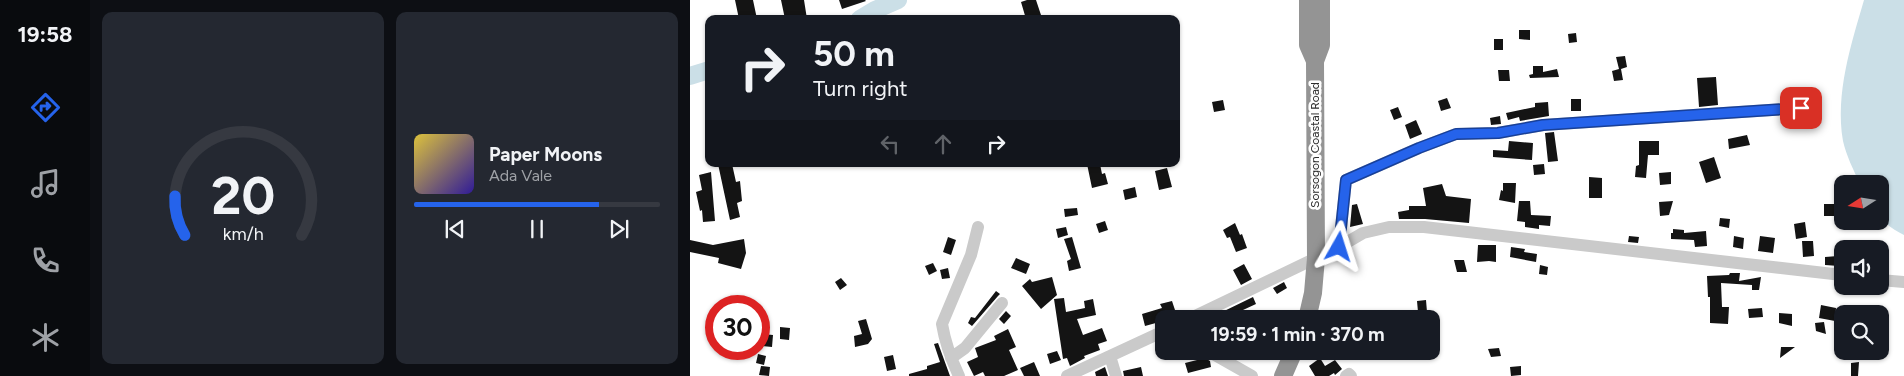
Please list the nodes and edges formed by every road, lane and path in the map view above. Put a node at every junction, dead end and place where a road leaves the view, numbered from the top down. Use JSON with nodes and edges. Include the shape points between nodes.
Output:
{"nodes":[{"id":1,"x":1308,"y":0,"type":"edge"},
{"id":2,"x":1321,"y":0,"type":"edge"},
{"id":3,"x":1315,"y":61,"type":"junction"},
{"id":4,"x":1801,"y":108,"type":"dead end"},
{"id":5,"x":978,"y":227,"type":"dead end"},
{"id":6,"x":1339,"y":247,"type":"junction"},
{"id":7,"x":1316,"y":258,"type":"junction"},
{"id":8,"x":1834,"y":274,"type":"edge"},
{"id":9,"x":1889,"y":281,"type":"edge"},
{"id":10,"x":1904,"y":282,"type":"edge"},
{"id":11,"x":1002,"y":303,"type":"dead end"},
{"id":12,"x":1208,"y":310,"type":"edge"},
{"id":13,"x":1309,"y":310,"type":"edge"},
{"id":14,"x":1155,"y":335,"type":"edge"},
{"id":15,"x":1110,"y":356,"type":"junction"},
{"id":16,"x":951,"y":358,"type":"junction"},
{"id":17,"x":1224,"y":360,"type":"edge"},
{"id":18,"x":1290,"y":360,"type":"edge"},
{"id":19,"x":959,"y":376,"type":"edge"},
{"id":20,"x":1067,"y":376,"type":"edge"},
{"id":21,"x":1116,"y":376,"type":"edge"},
{"id":22,"x":1252,"y":376,"type":"edge"},
{"id":23,"x":1283,"y":376,"type":"edge"},
{"id":24,"x":1346,"y":376,"type":"edge"},
{"id":25,"x":1351,"y":376,"type":"edge"}],
"edges":[{"from":1,"to":3,"type":"highway","name":"Sorsogon Coastal Road","via":[[1308,45]]},
{"from":2,"to":3,"type":"highway","name":"Sorsogon Coastal Road","via":[[1321,45]]},
{"from":3,"to":7,"type":"highway","name":"Sorsogon Coastal Road"},
{"from":4,"to":6,"type":"street","via":[[1456,134],[1346,180]]},
{"from":5,"to":16,"type":"street","via":[[971,255],[942,324]]},
{"from":6,"to":7,"type":"street"},
{"from":6,"to":8,"type":"street","via":[[1363,233],[1389,227],[1424,227]]},
{"from":7,"to":12,"type":"street"},
{"from":7,"to":13,"type":"highway","name":"Sorsogon Coastal Road"},
{"from":9,"to":10,"type":"street"},
{"from":11,"to":16,"type":"street","via":[[965,348]]},
{"from":14,"to":15,"type":"street"},
{"from":15,"to":20,"type":"street"},
{"from":15,"to":21,"type":"street"},
{"from":16,"to":19,"type":"street"},
{"from":17,"to":22,"type":"street"},
{"from":18,"to":23,"type":"highway"},
{"from":24,"to":25,"type":"street"}]}
